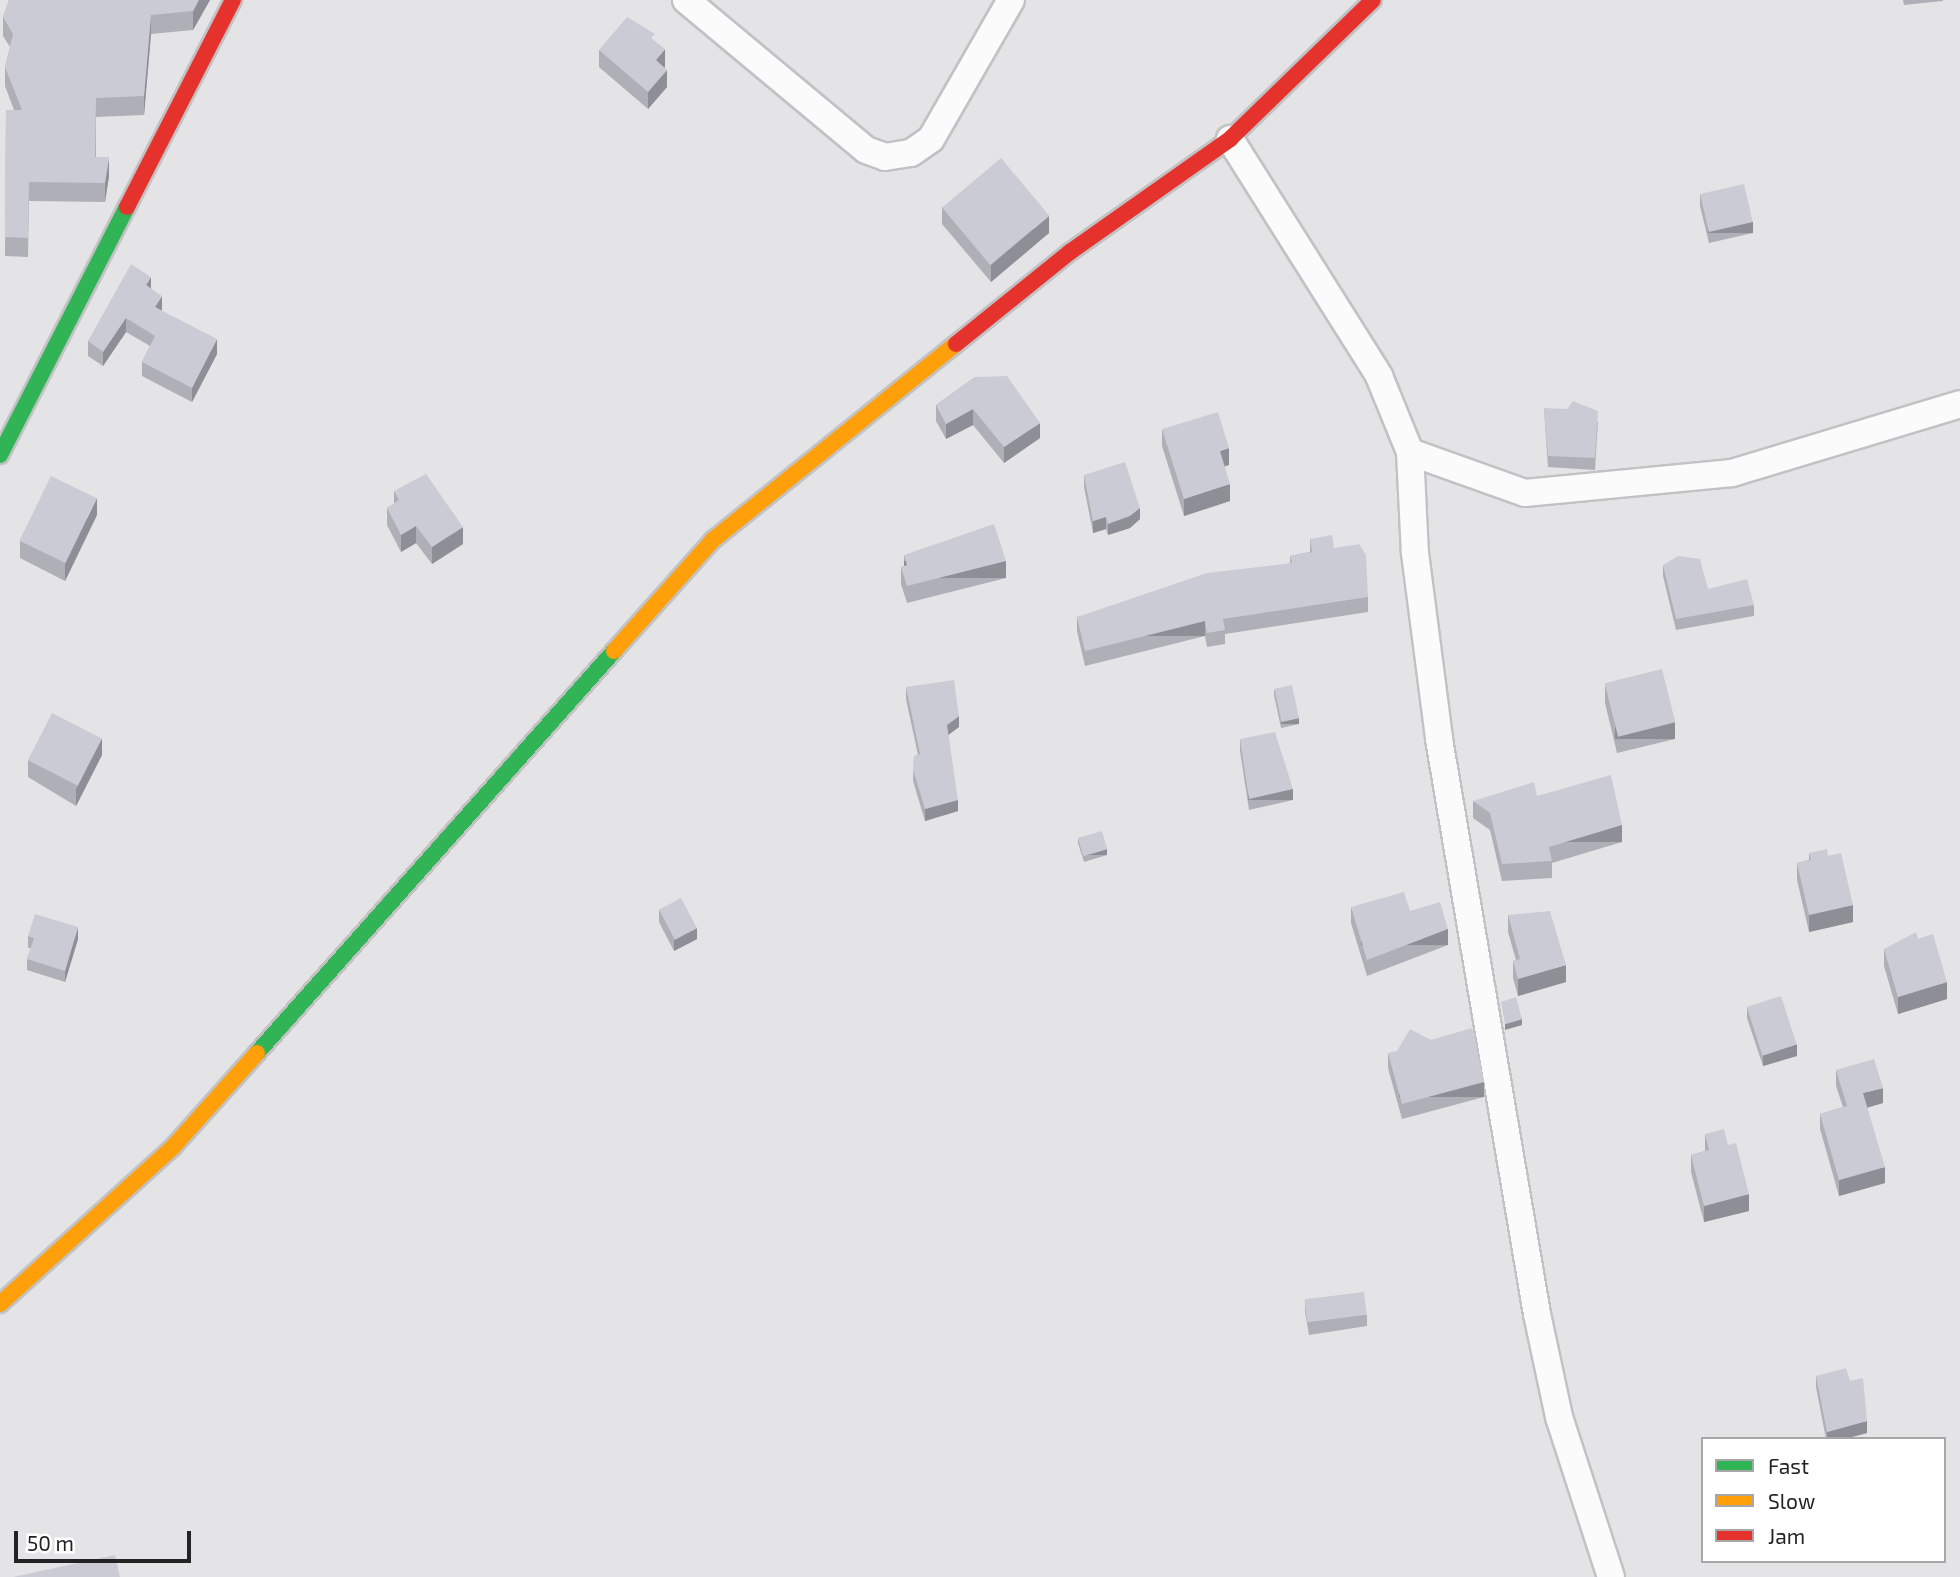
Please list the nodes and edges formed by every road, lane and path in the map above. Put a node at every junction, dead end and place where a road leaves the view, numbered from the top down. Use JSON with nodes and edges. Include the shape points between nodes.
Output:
{"nodes":[{"id":1,"x":233,"y":0,"type":"edge"},
{"id":2,"x":1011,"y":0,"type":"edge"},
{"id":3,"x":1373,"y":0,"type":"edge"},
{"id":4,"x":696,"y":3,"type":"edge"},
{"id":5,"x":1230,"y":139,"type":"junction"},
{"id":6,"x":1960,"y":404,"type":"edge"},
{"id":7,"x":1410,"y":452,"type":"junction"},
{"id":8,"x":0,"y":455,"type":"edge"},
{"id":9,"x":0,"y":1304,"type":"edge"},
{"id":10,"x":1611,"y":1577,"type":"edge"}],
"edges":[{"from":1,"to":8,"type":"street"},
{"from":2,"to":4,"type":"street","via":[[931,139],[911,153],[885,157],[866,150]]},
{"from":3,"to":5,"type":"street"},
{"from":5,"to":7,"type":"street","via":[[1379,376]]},
{"from":5,"to":9,"type":"street","via":[[1070,252],[713,540],[173,1147]]},
{"from":6,"to":7,"type":"street","via":[[1732,472],[1525,493]]},
{"from":7,"to":10,"type":"street","via":[[1415,553],[1439,739],[1537,1314],[1559,1417]]}]}
